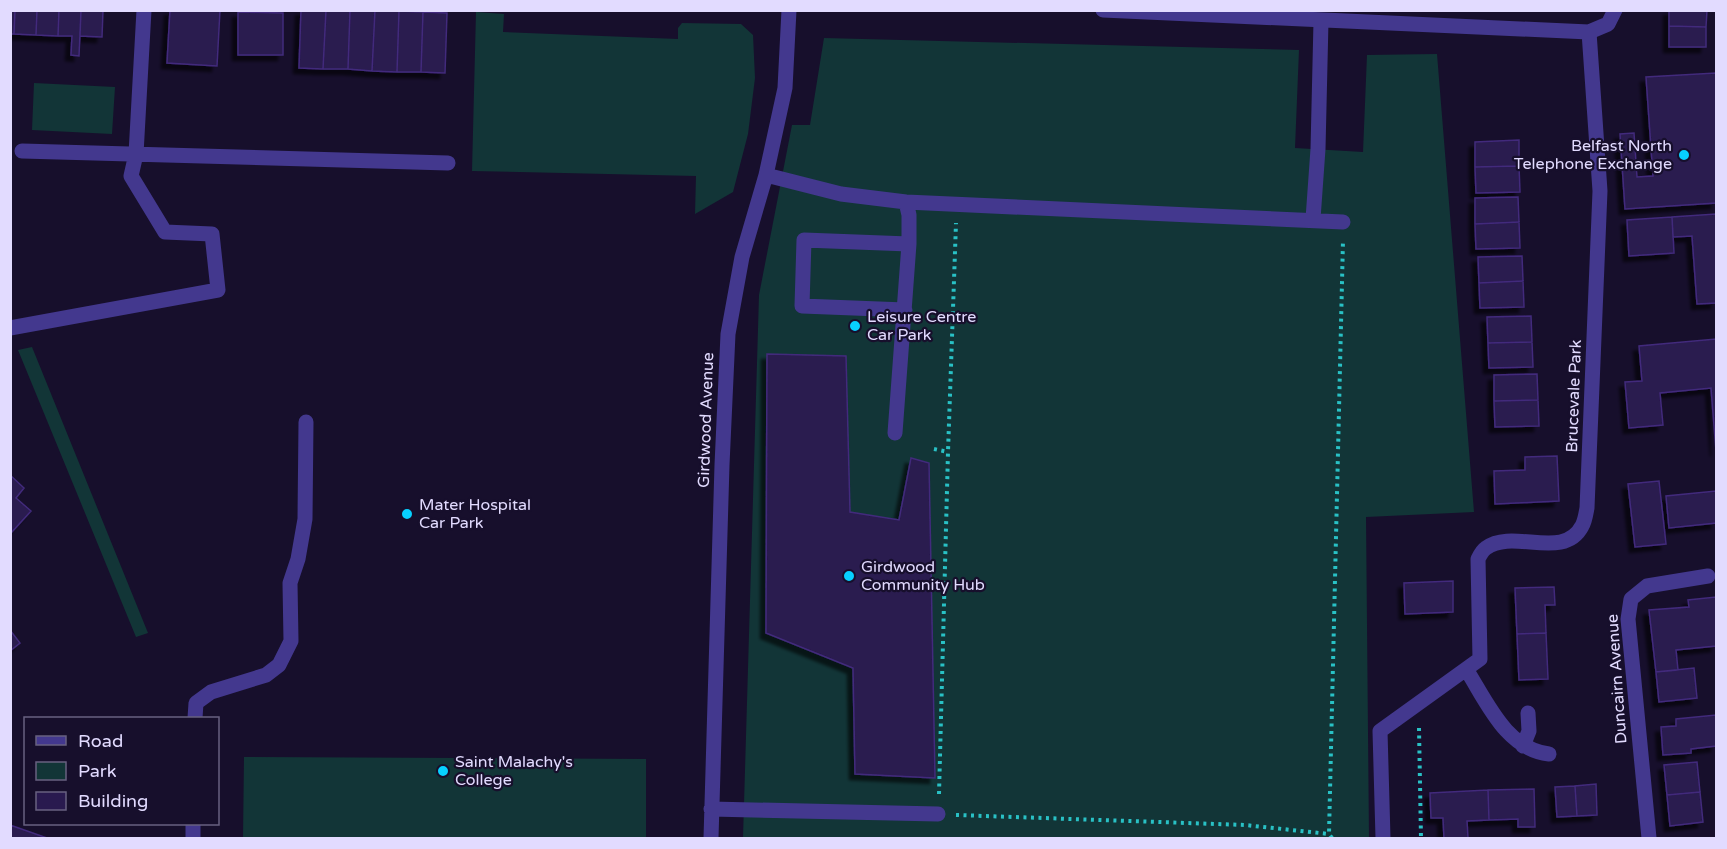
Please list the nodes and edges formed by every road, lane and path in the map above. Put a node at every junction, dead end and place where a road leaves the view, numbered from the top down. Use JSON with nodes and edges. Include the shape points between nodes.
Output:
{"nodes":[{"id":1,"x":144,"y":10,"type":"edge"},
{"id":2,"x":789,"y":10,"type":"edge"},
{"id":3,"x":1102,"y":10,"type":"edge"},
{"id":4,"x":1615,"y":10,"type":"edge"},
{"id":5,"x":1322,"y":21,"type":"junction"},
{"id":6,"x":1589,"y":32,"type":"junction"},
{"id":7,"x":22,"y":151,"type":"dead end"},
{"id":8,"x":136,"y":154,"type":"junction"},
{"id":9,"x":448,"y":163,"type":"dead end"},
{"id":10,"x":766,"y":175,"type":"junction"},
{"id":11,"x":906,"y":202,"type":"junction"},
{"id":12,"x":957,"y":203,"type":"junction"},
{"id":13,"x":1313,"y":219,"type":"junction"},
{"id":14,"x":1343,"y":222,"type":"joint"},
{"id":15,"x":909,"y":244,"type":"junction"},
{"id":16,"x":905,"y":310,"type":"junction"},
{"id":17,"x":10,"y":328,"type":"edge"},
{"id":18,"x":306,"y":422,"type":"dead end"},
{"id":19,"x":896,"y":433,"type":"dead end"},
{"id":20,"x":934,"y":449,"type":"dead end"},
{"id":21,"x":948,"y":452,"type":"junction"},
{"id":22,"x":1708,"y":576,"type":"dead end"},
{"id":23,"x":1466,"y":669,"type":"junction"},
{"id":24,"x":1418,"y":704,"type":"junction"},
{"id":25,"x":1528,"y":713,"type":"dead end"},
{"id":26,"x":195,"y":717,"type":"edge"},
{"id":27,"x":1523,"y":746,"type":"junction"},
{"id":28,"x":1549,"y":754,"type":"dead end"},
{"id":29,"x":711,"y":810,"type":"junction"},
{"id":30,"x":938,"y":814,"type":"junction"},
{"id":31,"x":1331,"y":836,"type":"edge"},
{"id":32,"x":711,"y":838,"type":"edge"},
{"id":33,"x":1383,"y":838,"type":"edge"},
{"id":34,"x":1421,"y":838,"type":"edge"},
{"id":35,"x":1649,"y":838,"type":"edge"}],
"edges":[{"from":1,"to":8,"type":"street"},
{"from":2,"to":10,"type":"street","name":"Girdwood Avenue","via":[[785,88]]},
{"from":3,"to":5,"type":"street"},
{"from":4,"to":6,"type":"street","via":[[1608,24]]},
{"from":5,"to":6,"type":"street"},
{"from":5,"to":13,"type":"street"},
{"from":6,"to":23,"type":"street","name":"Brucevale Park","via":[[1600,191],[1587,508],[1574,537],[1562,542],[1497,542],[1485,549],[1478,559],[1480,659]]},
{"from":7,"to":8,"type":"street"},
{"from":8,"to":9,"type":"street"},
{"from":8,"to":17,"type":"street","via":[[131,176],[165,232],[212,234],[218,290]]},
{"from":10,"to":11,"type":"street","via":[[841,194]]},
{"from":10,"to":29,"type":"street","name":"Girdwood Avenue","via":[[742,257],[728,334]]},
{"from":11,"to":12,"type":"street"},
{"from":11,"to":15,"type":"street"},
{"from":12,"to":13,"type":"street"},
{"from":12,"to":21,"type":"path"},
{"from":13,"to":14,"type":"street"},
{"from":14,"to":31,"type":"path"},
{"from":15,"to":16,"type":"street"},
{"from":15,"to":16,"type":"street","via":[[804,240],[802,306]]},
{"from":16,"to":19,"type":"street"},
{"from":18,"to":26,"type":"street","via":[[305,519],[290,583],[291,641],[279,665],[266,675],[211,692],[196,703]]},
{"from":20,"to":21,"type":"path"},
{"from":21,"to":30,"type":"path"},
{"from":22,"to":35,"type":"street","name":"Duncairn Avenue","via":[[1647,586],[1631,599],[1628,619]]},
{"from":23,"to":24,"type":"street","name":"Brucevale Park"},
{"from":23,"to":27,"type":"street","via":[[1507,733]]},
{"from":24,"to":33,"type":"street","name":"Brucevale Park","via":[[1380,731]]},
{"from":24,"to":34,"type":"path"},
{"from":25,"to":27,"type":"street","via":[[1529,731]]},
{"from":27,"to":28,"type":"street"},
{"from":29,"to":30,"type":"street"},
{"from":29,"to":32,"type":"street","name":"Girdwood Avenue"},
{"from":30,"to":31,"type":"path","via":[[1245,825]]}]}
